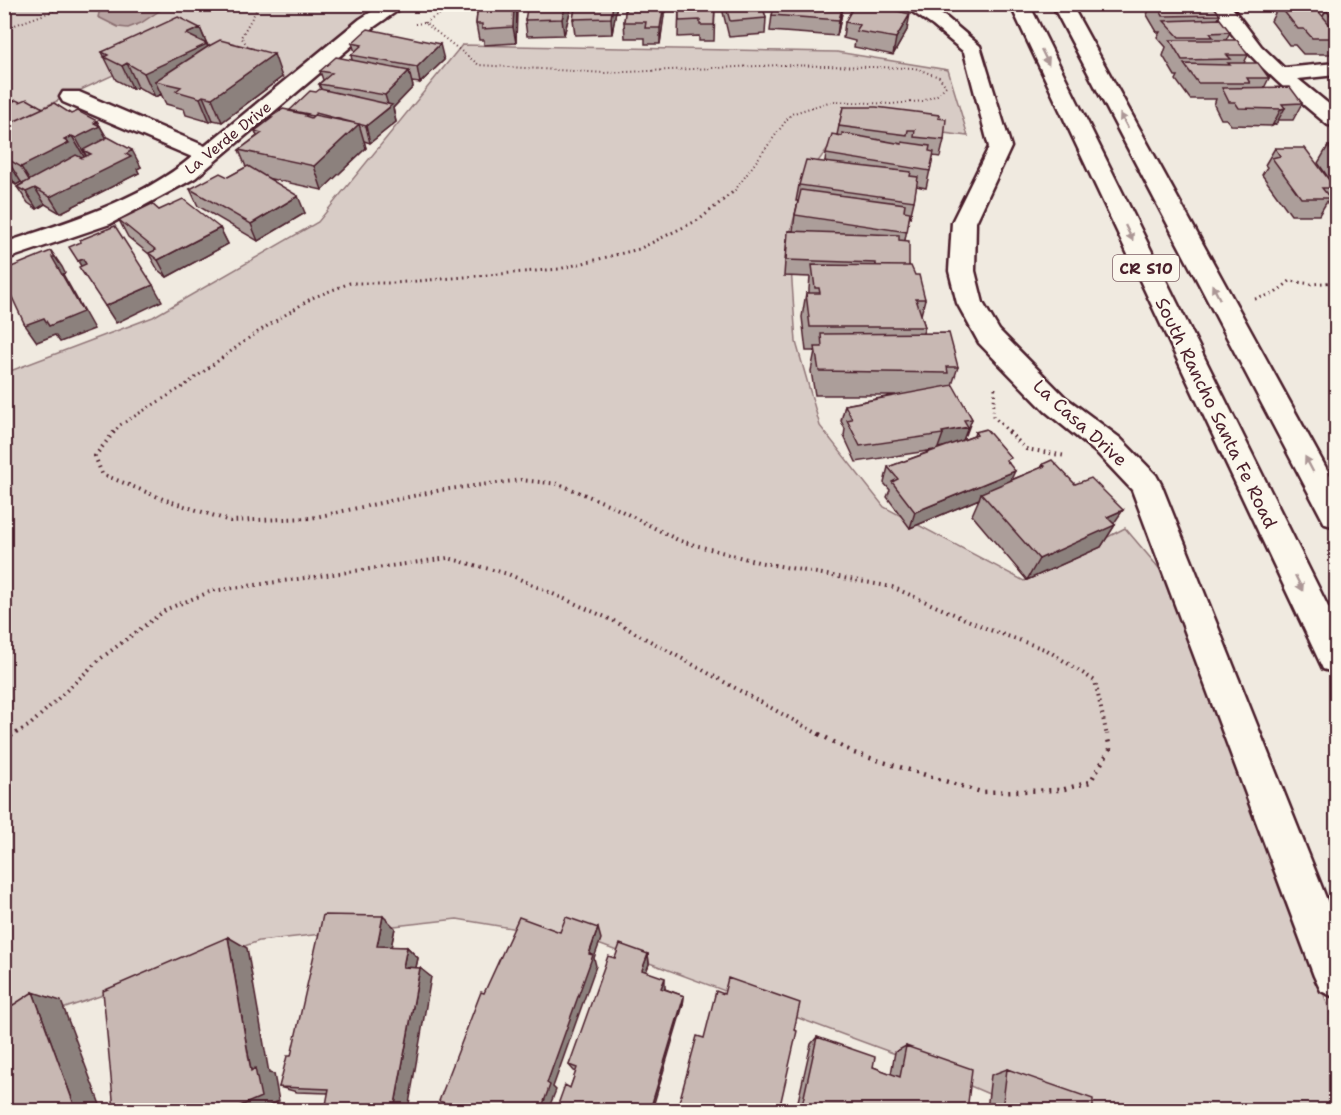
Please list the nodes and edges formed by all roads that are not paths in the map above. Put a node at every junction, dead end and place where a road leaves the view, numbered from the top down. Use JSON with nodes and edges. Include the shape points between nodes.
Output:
{"nodes":[{"id":1,"x":398,"y":4,"type":"edge"},
{"id":2,"x":910,"y":4,"type":"edge"},
{"id":3,"x":1019,"y":4,"type":"edge"},
{"id":4,"x":1061,"y":4,"type":"edge"},
{"id":5,"x":1223,"y":9,"type":"dead end"},
{"id":6,"x":1336,"y":69,"type":"edge"},
{"id":7,"x":1279,"y":75,"type":"junction"},
{"id":8,"x":71,"y":98,"type":"dead end"},
{"id":9,"x":1336,"y":120,"type":"edge"},
{"id":10,"x":208,"y":156,"type":"junction"},
{"id":11,"x":4,"y":252,"type":"edge"},
{"id":12,"x":1336,"y":515,"type":"edge"},
{"id":13,"x":1336,"y":658,"type":"edge"},
{"id":14,"x":1336,"y":976,"type":"edge"}],
"edges":[{"from":1,"to":10,"type":"street","name":"La Verde Drive","via":[[367,23]]},
{"from":2,"to":14,"type":"street","name":"La Casa Drive","via":[[940,22],[973,50],[1000,147],[964,222],[962,271],[970,303],[989,336],[1055,404],[1109,446],[1145,484]]},
{"from":3,"to":13,"type":"street","name":"South Rancho Santa Fe Road","number":"CR S10","one_way":true},
{"from":12,"to":4,"type":"street","number":"CR S10","one_way":true},
{"from":5,"to":7,"type":"street"},
{"from":6,"to":7,"type":"street"},
{"from":7,"to":9,"type":"street"},
{"from":8,"to":10,"type":"street"},
{"from":10,"to":11,"type":"street","name":"La Verde Drive","via":[[187,172],[100,219]]}]}
